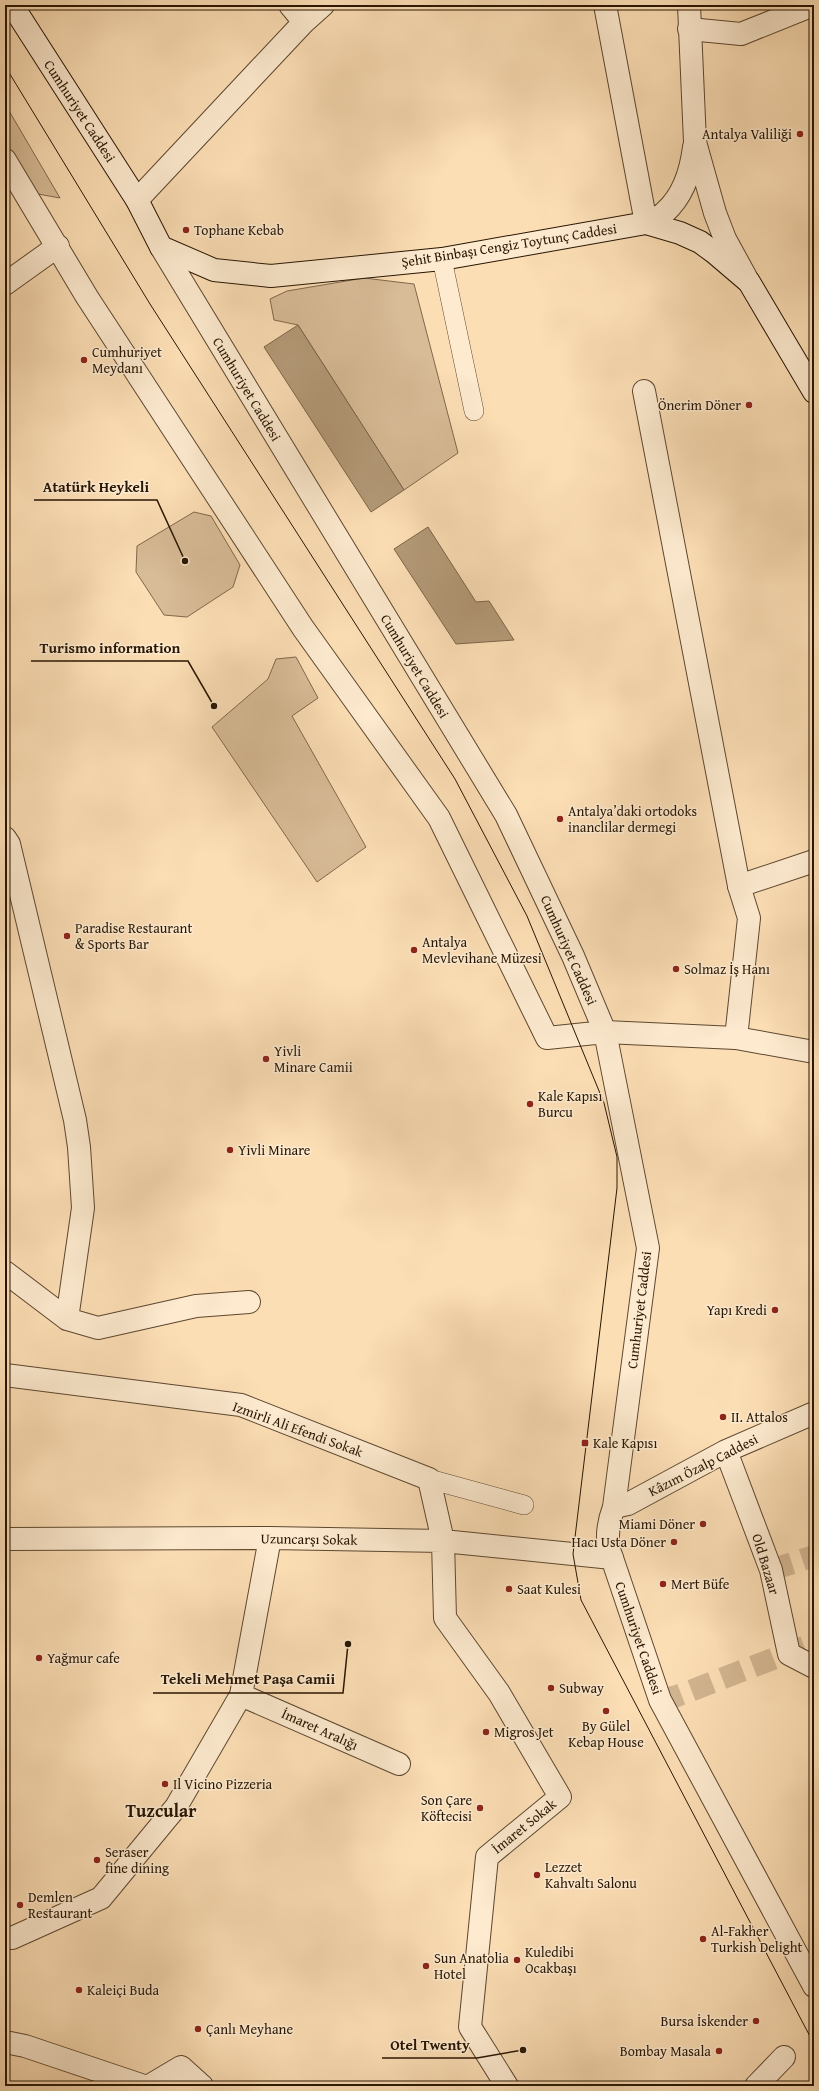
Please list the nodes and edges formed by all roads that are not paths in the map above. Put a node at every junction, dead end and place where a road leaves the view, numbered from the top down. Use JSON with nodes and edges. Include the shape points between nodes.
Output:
{"nodes":[{"id":1,"x":12,"y":5,"type":"edge"},
{"id":2,"x":290,"y":5,"type":"edge"},
{"id":3,"x":323,"y":5,"type":"edge"},
{"id":4,"x":605,"y":5,"type":"edge"},
{"id":5,"x":689,"y":5,"type":"edge"},
{"id":6,"x":813,"y":5,"type":"edge"},
{"id":7,"x":304,"y":22,"type":"junction"},
{"id":8,"x":688,"y":29,"type":"junction"},
{"id":9,"x":695,"y":142,"type":"junction"},
{"id":10,"x":5,"y":160,"type":"edge"},
{"id":11,"x":137,"y":200,"type":"junction"},
{"id":12,"x":646,"y":223,"type":"junction"},
{"id":13,"x":58,"y":246,"type":"junction"},
{"id":14,"x":161,"y":247,"type":"junction"},
{"id":15,"x":442,"y":258,"type":"junction"},
{"id":16,"x":749,"y":282,"type":"junction"},
{"id":17,"x":5,"y":284,"type":"edge"},
{"id":18,"x":644,"y":391,"type":"dead end"},
{"id":19,"x":814,"y":392,"type":"edge"},
{"id":20,"x":474,"y":411,"type":"dead end"},
{"id":21,"x":5,"y":838,"type":"edge"},
{"id":22,"x":814,"y":861,"type":"edge"},
{"id":23,"x":739,"y":886,"type":"junction"},
{"id":24,"x":605,"y":1032,"type":"junction"},
{"id":25,"x":736,"y":1038,"type":"junction"},
{"id":26,"x":814,"y":1052,"type":"edge"},
{"id":27,"x":5,"y":1272,"type":"edge"},
{"id":28,"x":249,"y":1302,"type":"dead end"},
{"id":29,"x":67,"y":1319,"type":"junction"},
{"id":30,"x":5,"y":1375,"type":"edge"},
{"id":31,"x":814,"y":1413,"type":"edge"},
{"id":32,"x":726,"y":1451,"type":"junction"},
{"id":33,"x":429,"y":1479,"type":"junction"},
{"id":34,"x":524,"y":1505,"type":"dead end"},
{"id":35,"x":614,"y":1506,"type":"junction"},
{"id":36,"x":270,"y":1538,"type":"junction"},
{"id":37,"x":5,"y":1539,"type":"edge"},
{"id":38,"x":443,"y":1540,"type":"junction"},
{"id":39,"x":612,"y":1558,"type":"junction"},
{"id":40,"x":814,"y":1667,"type":"edge"},
{"id":41,"x":241,"y":1694,"type":"junction"},
{"id":42,"x":399,"y":1764,"type":"dead end"},
{"id":43,"x":5,"y":1938,"type":"edge"},
{"id":44,"x":814,"y":1986,"type":"edge"},
{"id":45,"x":5,"y":2042,"type":"edge"},
{"id":46,"x":784,"y":2057,"type":"dead end"},
{"id":47,"x":144,"y":2086,"type":"edge"},
{"id":48,"x":150,"y":2086,"type":"edge"},
{"id":49,"x":202,"y":2086,"type":"edge"},
{"id":50,"x":507,"y":2086,"type":"edge"},
{"id":51,"x":756,"y":2086,"type":"edge"}],
"edges":[{"from":1,"to":11,"type":"street","name":"Cumhuriyet Caddesi"},
{"from":2,"to":7,"type":"street"},
{"from":3,"to":7,"type":"street"},
{"from":4,"to":12,"type":"street"},
{"from":5,"to":8,"type":"street","name":"Şehit Binbaşı Cengiz Toytunç Caddesi"},
{"from":6,"to":8,"type":"street","via":[[741,34]]},
{"from":7,"to":11,"type":"street"},
{"from":8,"to":9,"type":"street","name":"Şehit Binbaşı Cengiz Toytunç Caddesi"},
{"from":9,"to":12,"type":"street","via":[[691,171],[676,199],[665,213]]},
{"from":9,"to":16,"type":"street","name":"Şehit Binbaşı Cengiz Toytunç Caddesi","via":[[725,239]]},
{"from":10,"to":13,"type":"street"},
{"from":11,"to":14,"type":"street","name":"Cumhuriyet Caddesi"},
{"from":12,"to":15,"type":"street","name":"Şehit Binbaşı Cengiz Toytunç Caddesi"},
{"from":12,"to":16,"type":"street","name":"Şehit Binbaşı Cengiz Toytunç Caddesi","via":[[700,242]]},
{"from":13,"to":17,"type":"street"},
{"from":13,"to":24,"type":"street","via":[[88,297],[303,628],[439,818],[547,1038]]},
{"from":14,"to":15,"type":"street","name":"Şehit Binbaşı Cengiz Toytunç Caddesi","via":[[214,270],[271,276]]},
{"from":14,"to":24,"type":"street","name":"Cumhuriyet Caddesi","via":[[506,815],[573,956]]},
{"from":15,"to":20,"type":"lane"},
{"from":16,"to":19,"type":"street","name":"Şehit Binbaşı Cengiz Toytunç Caddesi"},
{"from":18,"to":23,"type":"street"},
{"from":21,"to":29,"type":"street","via":[[9,844],[70,1097],[79,1147],[83,1208]]},
{"from":22,"to":23,"type":"street"},
{"from":23,"to":25,"type":"street","via":[[749,918]]},
{"from":24,"to":25,"type":"street"},
{"from":24,"to":35,"type":"street","name":"Cumhuriyet Caddesi","via":[[648,1248]]},
{"from":25,"to":26,"type":"street"},
{"from":27,"to":29,"type":"street"},
{"from":28,"to":29,"type":"street","via":[[196,1306],[98,1328]]},
{"from":30,"to":33,"type":"street","name":"Izmirli Ali Efendi Sokak","via":[[241,1405]]},
{"from":31,"to":32,"type":"street","name":"Kâzım Özalp Caddesi"},
{"from":32,"to":35,"type":"street","name":"Kâzım Özalp Caddesi","via":[[628,1504]]},
{"from":32,"to":40,"type":"street","name":"Old Bazaar","via":[[771,1570],[790,1654]]},
{"from":33,"to":34,"type":"lane"},
{"from":33,"to":38,"type":"street"},
{"from":35,"to":39,"type":"street","name":"Cumhuriyet Caddesi","via":[[608,1522],[608,1549]]},
{"from":36,"to":37,"type":"street","name":"Uzuncarşı Sokak"},
{"from":36,"to":38,"type":"street","name":"Uzuncarşı Sokak"},
{"from":36,"to":41,"type":"street"},
{"from":38,"to":39,"type":"street","name":"Uzuncarşı Sokak"},
{"from":38,"to":50,"type":"street","name":"İmaret Sokak","via":[[444,1618],[499,1692],[560,1797],[487,1857],[470,2027]]},
{"from":39,"to":44,"type":"street","name":"Cumhuriyet Caddesi","via":[[660,1700]]},
{"from":41,"to":42,"type":"street","name":"İmaret Aralığı"},
{"from":41,"to":43,"type":"street","via":[[176,1807],[101,1898],[12,1938]]},
{"from":45,"to":47,"type":"street","via":[[25,2046]]},
{"from":46,"to":51,"type":"street"},
{"from":48,"to":49,"type":"street","via":[[181,2067]]}]}
